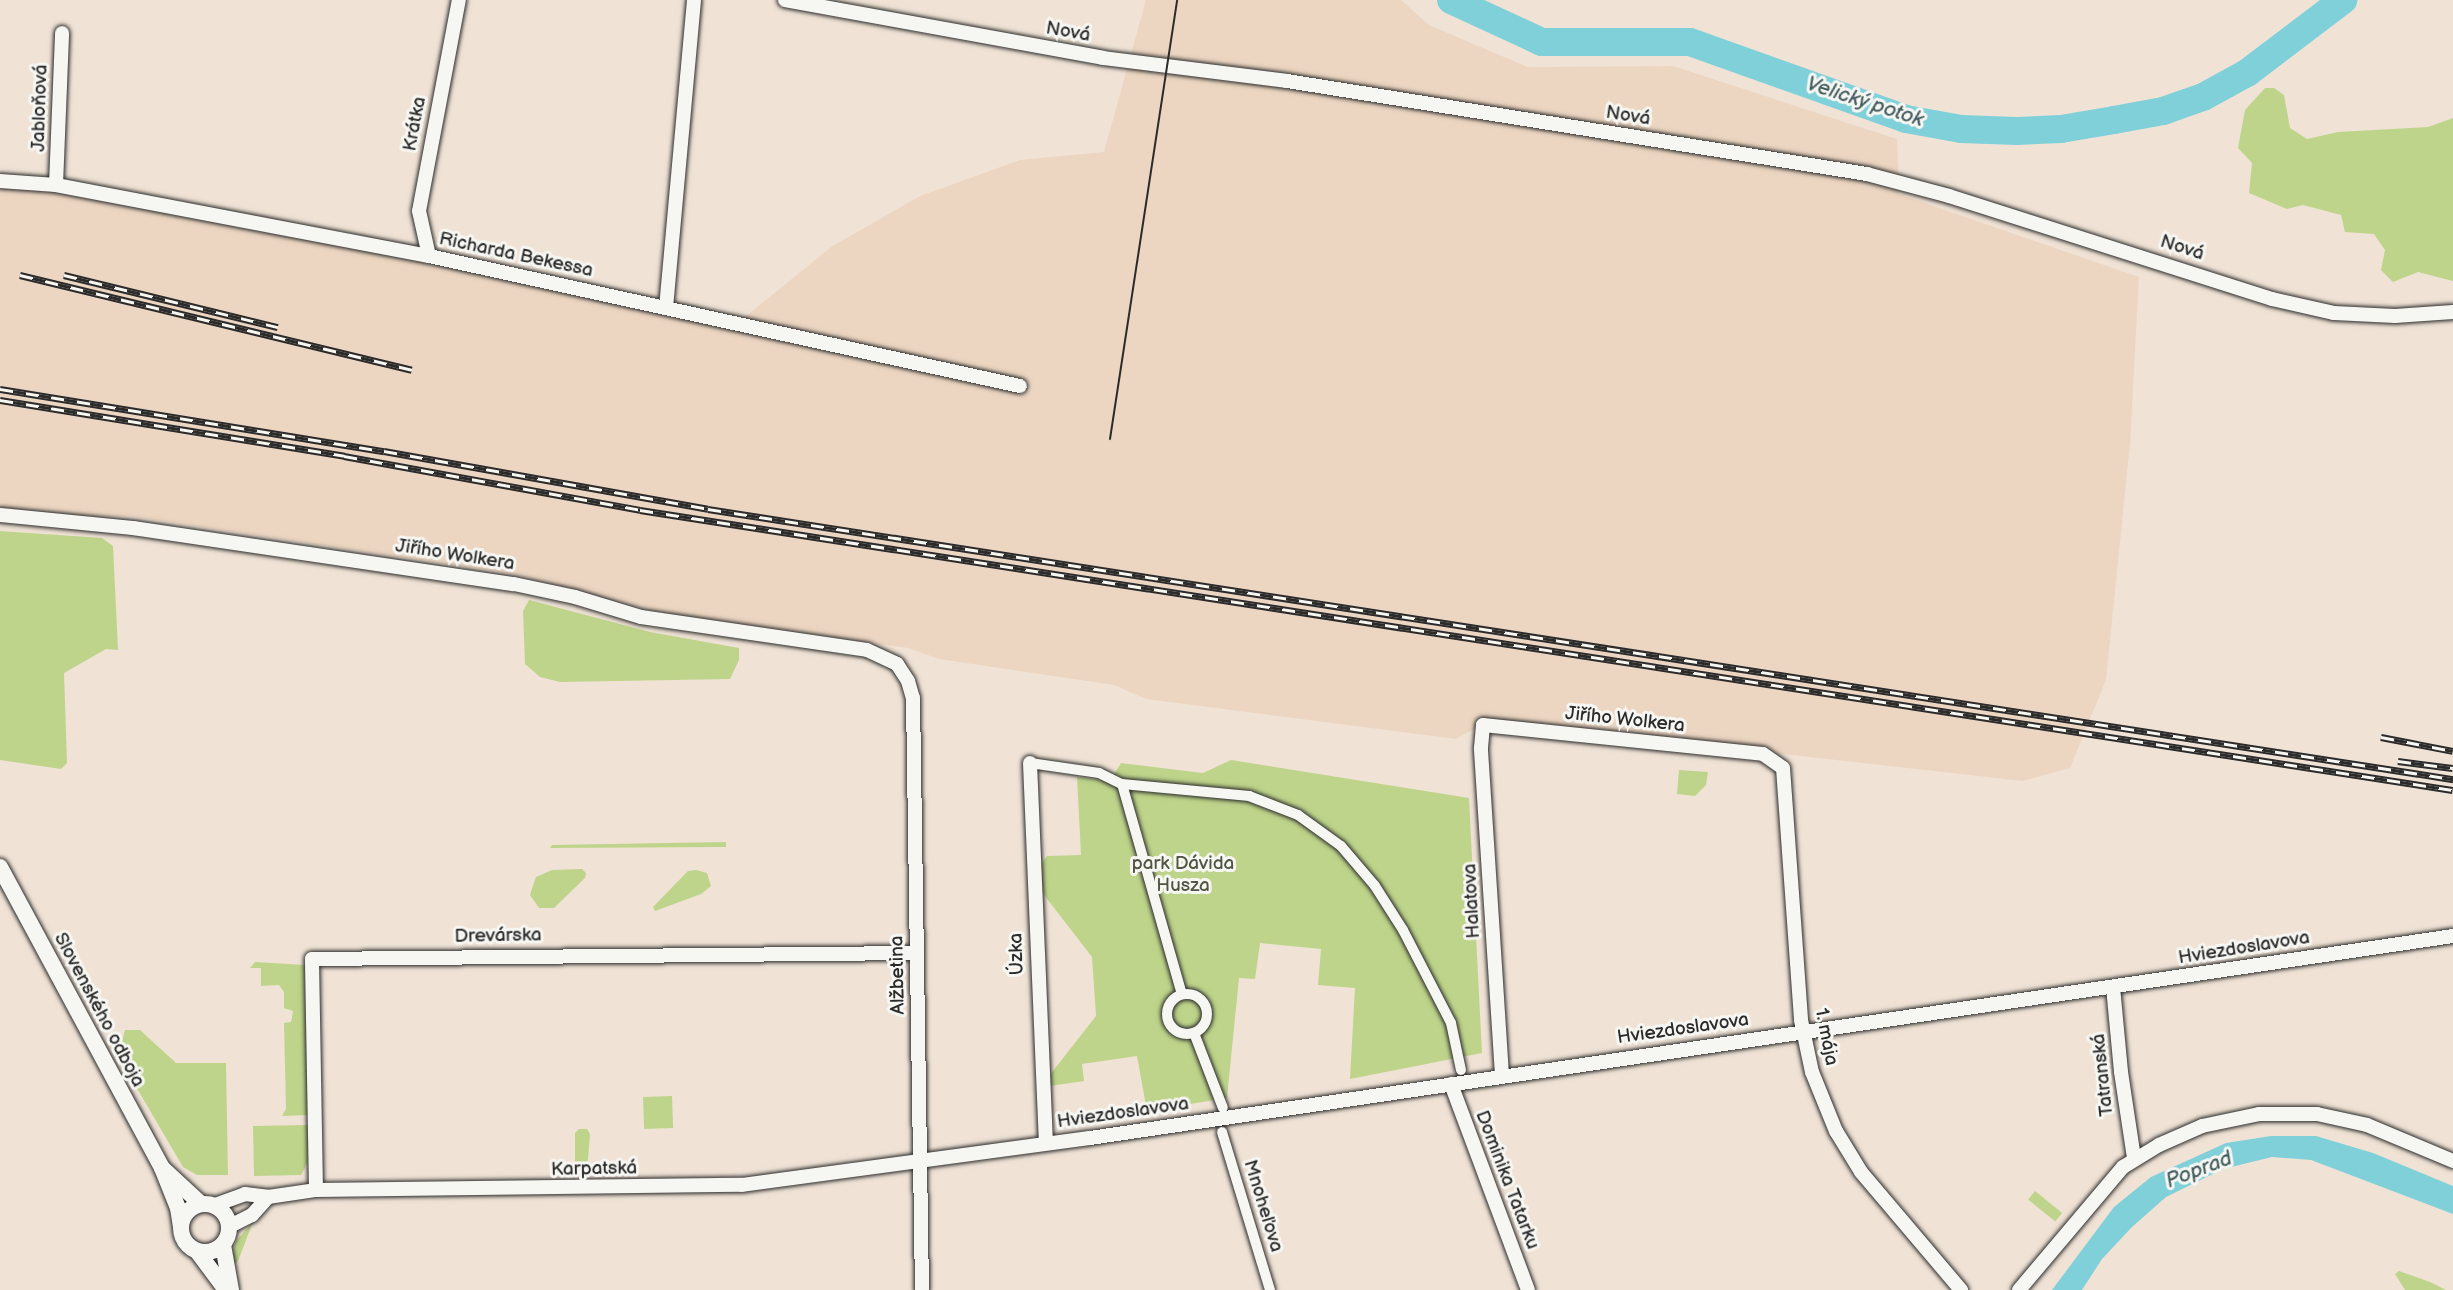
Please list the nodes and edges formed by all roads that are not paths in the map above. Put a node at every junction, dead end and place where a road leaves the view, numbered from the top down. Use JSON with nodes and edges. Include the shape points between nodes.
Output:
{"nodes":[{"id":1,"x":458,"y":0,"type":"edge"},
{"id":2,"x":694,"y":0,"type":"edge"},
{"id":3,"x":785,"y":0,"type":"edge"},
{"id":4,"x":62,"y":33,"type":"dead end"},
{"id":5,"x":0,"y":181,"type":"edge"},
{"id":6,"x":56,"y":185,"type":"junction"},
{"id":7,"x":429,"y":256,"type":"junction"},
{"id":8,"x":666,"y":308,"type":"junction"},
{"id":9,"x":2453,"y":312,"type":"edge"},
{"id":10,"x":1020,"y":386,"type":"dead end"},
{"id":11,"x":0,"y":515,"type":"edge"},
{"id":12,"x":897,"y":664,"type":"joint"},
{"id":13,"x":1483,"y":725,"type":"joint"},
{"id":14,"x":1763,"y":754,"type":"joint"},
{"id":15,"x":1030,"y":763,"type":"joint"},
{"id":16,"x":1122,"y":783,"type":"junction"},
{"id":17,"x":1,"y":869,"type":"edge"},
{"id":18,"x":2453,"y":936,"type":"edge"},
{"id":19,"x":917,"y":953,"type":"junction"},
{"id":20,"x":2113,"y":987,"type":"junction"},
{"id":21,"x":1182,"y":994,"type":"junction"},
{"id":22,"x":1802,"y":1031,"type":"junction"},
{"id":23,"x":1194,"y":1033,"type":"junction"},
{"id":24,"x":1461,"y":1070,"type":"dead end"},
{"id":25,"x":1503,"y":1075,"type":"junction"},
{"id":26,"x":1451,"y":1084,"type":"junction"},
{"id":27,"x":1223,"y":1108,"type":"dead end"},
{"id":28,"x":1222,"y":1132,"type":"dead end"},
{"id":29,"x":1046,"y":1143,"type":"junction"},
{"id":30,"x":2134,"y":1158,"type":"junction"},
{"id":31,"x":919,"y":1159,"type":"junction"},
{"id":32,"x":2453,"y":1161,"type":"edge"},
{"id":33,"x":162,"y":1168,"type":"junction"},
{"id":34,"x":316,"y":1189,"type":"junction"},
{"id":35,"x":268,"y":1196,"type":"junction"},
{"id":36,"x":208,"y":1205,"type":"junction"},
{"id":37,"x":181,"y":1226,"type":"junction"},
{"id":38,"x":230,"y":1226,"type":"junction"},
{"id":39,"x":223,"y":1245,"type":"junction"},
{"id":40,"x":197,"y":1251,"type":"junction"},
{"id":41,"x":228,"y":1290,"type":"edge"},
{"id":42,"x":922,"y":1290,"type":"edge"},
{"id":43,"x":1270,"y":1290,"type":"edge"},
{"id":44,"x":1528,"y":1290,"type":"edge"},
{"id":45,"x":1961,"y":1290,"type":"edge"},
{"id":46,"x":2019,"y":1290,"type":"edge"}],
"edges":[{"from":1,"to":7,"type":"street","name":"Krátka","via":[[419,211]]},
{"from":2,"to":8,"type":"street"},
{"from":3,"to":9,"type":"street","name":"Nová","via":[[1103,58],[1301,83],[1867,174],[2272,299],[2333,313],[2395,316]]},
{"from":4,"to":6,"type":"street","name":"Jabloňová"},
{"from":5,"to":6,"type":"street","name":"Richarda Bekessa"},
{"from":6,"to":7,"type":"street","name":"Richarda Bekessa"},
{"from":7,"to":8,"type":"street","name":"Richarda Bekessa"},
{"from":8,"to":10,"type":"street","name":"Richarda Bekessa"},
{"from":11,"to":12,"type":"street","name":"Jiřího Wolkera","via":[[147,530],[487,580],[575,597],[641,617],[867,650]]},
{"from":12,"to":19,"type":"street","name":"Alžbetina","via":[[913,698]]},
{"from":13,"to":14,"type":"street","name":"Jiřího Wolkera"},
{"from":13,"to":25,"type":"street","name":"Halatova"},
{"from":14,"to":22,"type":"street","name":"1. mája","via":[[1783,768]]},
{"from":15,"to":16,"type":"street","via":[[1099,773]]},
{"from":15,"to":29,"type":"street","name":"Úzka"},
{"from":16,"to":21,"type":"street"},
{"from":16,"to":24,"type":"street","via":[[1249,796],[1298,814],[1341,846],[1375,886],[1403,930],[1451,1023]]},
{"from":17,"to":33,"type":"street","name":"Slovenského odboja"},
{"from":18,"to":20,"type":"street","name":"Hviezdoslavova"},
{"from":19,"to":31,"type":"street","name":"Alžbetina"},
{"from":19,"to":34,"type":"street","name":"Drevárska","via":[[312,959]]},
{"from":20,"to":22,"type":"street","name":"Hviezdoslavova"},
{"from":20,"to":30,"type":"street","name":"Tatranská"},
{"from":21,"to":23,"type":"street","via":[[1200,998],[1207,1008],[1204,1026]]},
{"from":21,"to":23,"type":"street","via":[[1171,1001],[1168,1020],[1179,1033]]},
{"from":22,"to":25,"type":"street","name":"Hviezdoslavova"},
{"from":22,"to":45,"type":"street","name":"1. mája","via":[[1812,1072],[1845,1148]]},
{"from":23,"to":27,"type":"street"},
{"from":25,"to":26,"type":"street","name":"Hviezdoslavova"},
{"from":26,"to":29,"type":"street","name":"Hviezdoslavova"},
{"from":26,"to":44,"type":"street","name":"Dominika Tatarku"},
{"from":28,"to":43,"type":"street","name":"Mnoheľova"},
{"from":29,"to":31,"type":"street","name":"Hviezdoslavova"},
{"from":30,"to":32,"type":"street","via":[[2202,1126],[2259,1114],[2292,1113],[2367,1125]]},
{"from":30,"to":46,"type":"street"},
{"from":31,"to":34,"type":"street","name":"Karpatská","via":[[707,1187]]},
{"from":31,"to":42,"type":"street","name":"Alžbetina"},
{"from":33,"to":36,"type":"street","name":"Slovenského odboja"},
{"from":33,"to":37,"type":"street","name":"Slovenského odboja"},
{"from":34,"to":35,"type":"street","name":"Karpatská"},
{"from":35,"to":36,"type":"street","name":"Karpatská","via":[[245,1195]]},
{"from":35,"to":38,"type":"street","via":[[252,1215]]},
{"from":36,"to":37,"type":"street","via":[[187,1211]]},
{"from":36,"to":38,"type":"street","name":"Slovenského odboja","via":[[225,1214]]},
{"from":37,"to":40,"type":"street","name":"Slovenského odboja","via":[[185,1242]]},
{"from":38,"to":39,"type":"street"},
{"from":39,"to":40,"type":"street","via":[[211,1252]]},
{"from":39,"to":41,"type":"street","name":"Slovenského odboja","via":[[230,1270]]},
{"from":40,"to":41,"type":"street","name":"Slovenského odboja"}]}
